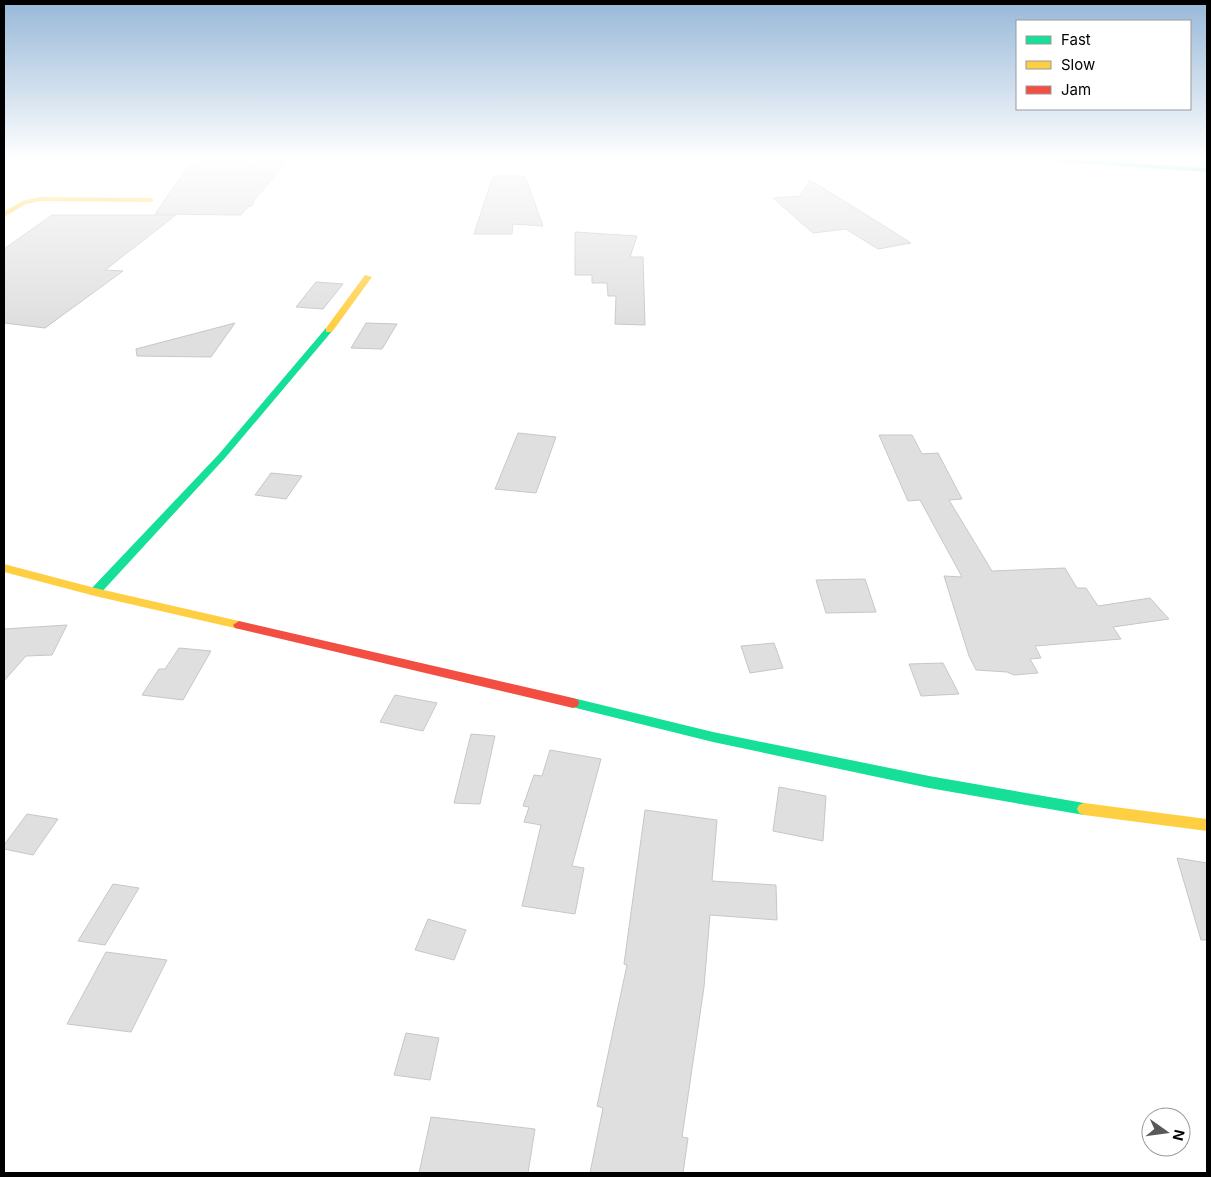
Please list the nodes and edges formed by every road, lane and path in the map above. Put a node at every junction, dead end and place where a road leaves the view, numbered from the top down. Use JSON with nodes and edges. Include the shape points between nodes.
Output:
{"nodes":[{"id":1,"x":368,"y":277,"type":"dead end"},
{"id":2,"x":4,"y":568,"type":"edge"},
{"id":3,"x":95,"y":592,"type":"junction"},
{"id":4,"x":1207,"y":826,"type":"edge"}],
"edges":[{"from":1,"to":3,"type":"street","via":[[327,332],[222,456]]},
{"from":2,"to":3,"type":"street"},
{"from":3,"to":4,"type":"street","via":[[713,736],[929,782],[1059,806]]}]}
